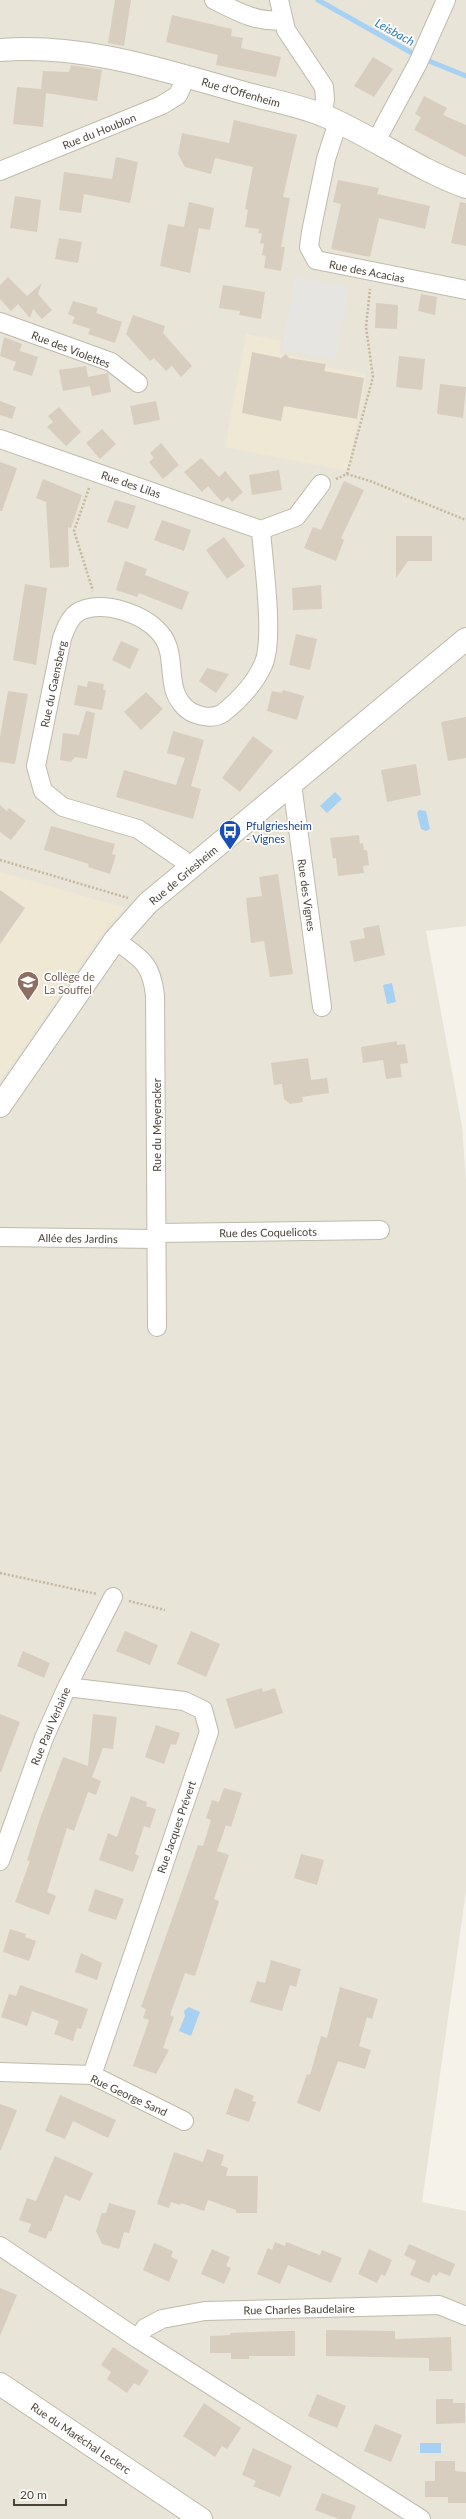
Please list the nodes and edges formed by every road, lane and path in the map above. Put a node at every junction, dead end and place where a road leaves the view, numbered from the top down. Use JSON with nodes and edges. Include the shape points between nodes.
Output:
{"nodes":[{"id":1,"x":214,"y":0,"type":"edge"},
{"id":2,"x":279,"y":0,"type":"edge"},
{"id":3,"x":446,"y":0,"type":"edge"},
{"id":4,"x":282,"y":20,"type":"junction"},
{"id":5,"x":0,"y":50,"type":"edge"},
{"id":6,"x":186,"y":76,"type":"junction"},
{"id":7,"x":331,"y":119,"type":"junction"},
{"id":8,"x":376,"y":141,"type":"junction"},
{"id":9,"x":0,"y":171,"type":"edge"},
{"id":10,"x":466,"y":187,"type":"edge"},
{"id":11,"x":372,"y":272,"type":"junction"},
{"id":12,"x":466,"y":290,"type":"edge"},
{"id":13,"x":0,"y":322,"type":"edge"},
{"id":14,"x":138,"y":383,"type":"dead end"},
{"id":15,"x":0,"y":439,"type":"edge"},
{"id":16,"x":94,"y":471,"type":"junction"},
{"id":17,"x":321,"y":484,"type":"dead end"},
{"id":18,"x":466,"y":520,"type":"edge"},
{"id":19,"x":261,"y":530,"type":"junction"},
{"id":20,"x":98,"y":607,"type":"junction"},
{"id":21,"x":466,"y":639,"type":"edge"},
{"id":22,"x":292,"y":784,"type":"junction"},
{"id":23,"x":0,"y":860,"type":"edge"},
{"id":24,"x":190,"y":868,"type":"junction"},
{"id":25,"x":148,"y":903,"type":"junction"},
{"id":26,"x":115,"y":940,"type":"junction"},
{"id":27,"x":322,"y":1007,"type":"dead end"},
{"id":28,"x":0,"y":1106,"type":"edge"},
{"id":29,"x":380,"y":1230,"type":"dead end"},
{"id":30,"x":156,"y":1236,"type":"junction"},
{"id":31,"x":0,"y":1237,"type":"edge"},
{"id":32,"x":157,"y":1327,"type":"dead end"},
{"id":33,"x":0,"y":1573,"type":"edge"},
{"id":34,"x":114,"y":1597,"type":"junction"},
{"id":35,"x":165,"y":1610,"type":"dead end"},
{"id":36,"x":67,"y":1687,"type":"junction"},
{"id":37,"x":0,"y":1861,"type":"edge"},
{"id":38,"x":0,"y":2072,"type":"edge"},
{"id":39,"x":92,"y":2075,"type":"junction"},
{"id":40,"x":184,"y":2121,"type":"dead end"},
{"id":41,"x":0,"y":2246,"type":"edge"},
{"id":42,"x":466,"y":2316,"type":"edge"},
{"id":43,"x":138,"y":2339,"type":"junction"},
{"id":44,"x":0,"y":2384,"type":"edge"},
{"id":45,"x":201,"y":2519,"type":"edge"},
{"id":46,"x":421,"y":2519,"type":"edge"}],
"edges":[{"from":1,"to":4,"type":"street","via":[[255,18]]},
{"from":2,"to":4,"type":"street","name":"Rue des Acacias"},
{"from":3,"to":8,"type":"street","via":[[421,57]]},
{"from":4,"to":7,"type":"street","name":"Rue des Acacias","via":[[292,42],[324,87]]},
{"from":5,"to":6,"type":"street","name":"Rue d'Offenheim","via":[[43,49],[81,53]]},
{"from":6,"to":7,"type":"street","name":"Rue d'Offenheim"},
{"from":6,"to":9,"type":"street","name":"Rue du Houblon","via":[[178,96],[162,105]]},
{"from":7,"to":8,"type":"street","name":"Rue d'Offenheim"},
{"from":7,"to":11,"type":"street","name":"Rue des Acacias","via":[[309,247],[316,260]]},
{"from":8,"to":10,"type":"street","name":"Rue d'Offenheim","via":[[394,153]]},
{"from":11,"to":12,"type":"street","name":"Rue des Acacias"},
{"from":11,"to":18,"type":"path","via":[[366,327],[373,377],[347,474]]},
{"from":13,"to":14,"type":"street","name":"Rue des Violettes","via":[[111,362]]},
{"from":15,"to":16,"type":"street","name":"Rue des Lilas"},
{"from":16,"to":19,"type":"street","name":"Rue des Lilas"},
{"from":16,"to":20,"type":"path","via":[[74,531]]},
{"from":17,"to":19,"type":"street","via":[[296,517]]},
{"from":19,"to":20,"type":"street","name":"Rue du Gaensberg","via":[[269,641],[263,665],[237,703],[219,716],[200,716],[182,705],[174,691],[170,654],[161,634],[145,621],[118,610]]},
{"from":20,"to":24,"type":"street","name":"Rue du Gaensberg","via":[[79,611],[68,621],[62,638],[36,766],[39,781],[47,795],[63,807],[138,829],[183,860]]},
{"from":21,"to":22,"type":"street","name":"Rue de Griesheim"},
{"from":22,"to":24,"type":"street","name":"Rue de Griesheim"},
{"from":22,"to":27,"type":"street","name":"Rue des Vignes"},
{"from":23,"to":25,"type":"path"},
{"from":24,"to":25,"type":"street","name":"Rue de Griesheim"},
{"from":25,"to":26,"type":"street","name":"Rue de Griesheim"},
{"from":26,"to":28,"type":"street","name":"Rue de Griesheim"},
{"from":26,"to":30,"type":"street","name":"Rue du Meyeracker","via":[[144,961],[153,979]]},
{"from":29,"to":30,"type":"street","name":"Rue des Coquelicots"},
{"from":30,"to":31,"type":"street","name":"Allée des Jardins"},
{"from":30,"to":32,"type":"street","name":"Rue du Meyeracker"},
{"from":33,"to":34,"type":"path"},
{"from":34,"to":35,"type":"path"},
{"from":34,"to":36,"type":"street","name":"Rue Paul Verlaine"},
{"from":36,"to":37,"type":"street","name":"Rue Paul Verlaine","via":[[44,1738],[3,1846]]},
{"from":36,"to":39,"type":"street","name":"Rue Jacques Prévert","via":[[184,1701],[202,1710],[209,1732]]},
{"from":38,"to":39,"type":"street","name":"Rue George Sand"},
{"from":39,"to":40,"type":"street","name":"Rue George Sand"},
{"from":41,"to":43,"type":"street"},
{"from":42,"to":43,"type":"street","name":"Rue Charles Baudelaire","via":[[439,2305],[205,2311],[162,2319],[145,2328]]},
{"from":43,"to":46,"type":"street"},
{"from":44,"to":45,"type":"street","name":"Rue du Maréchal Leclerc"}]}
